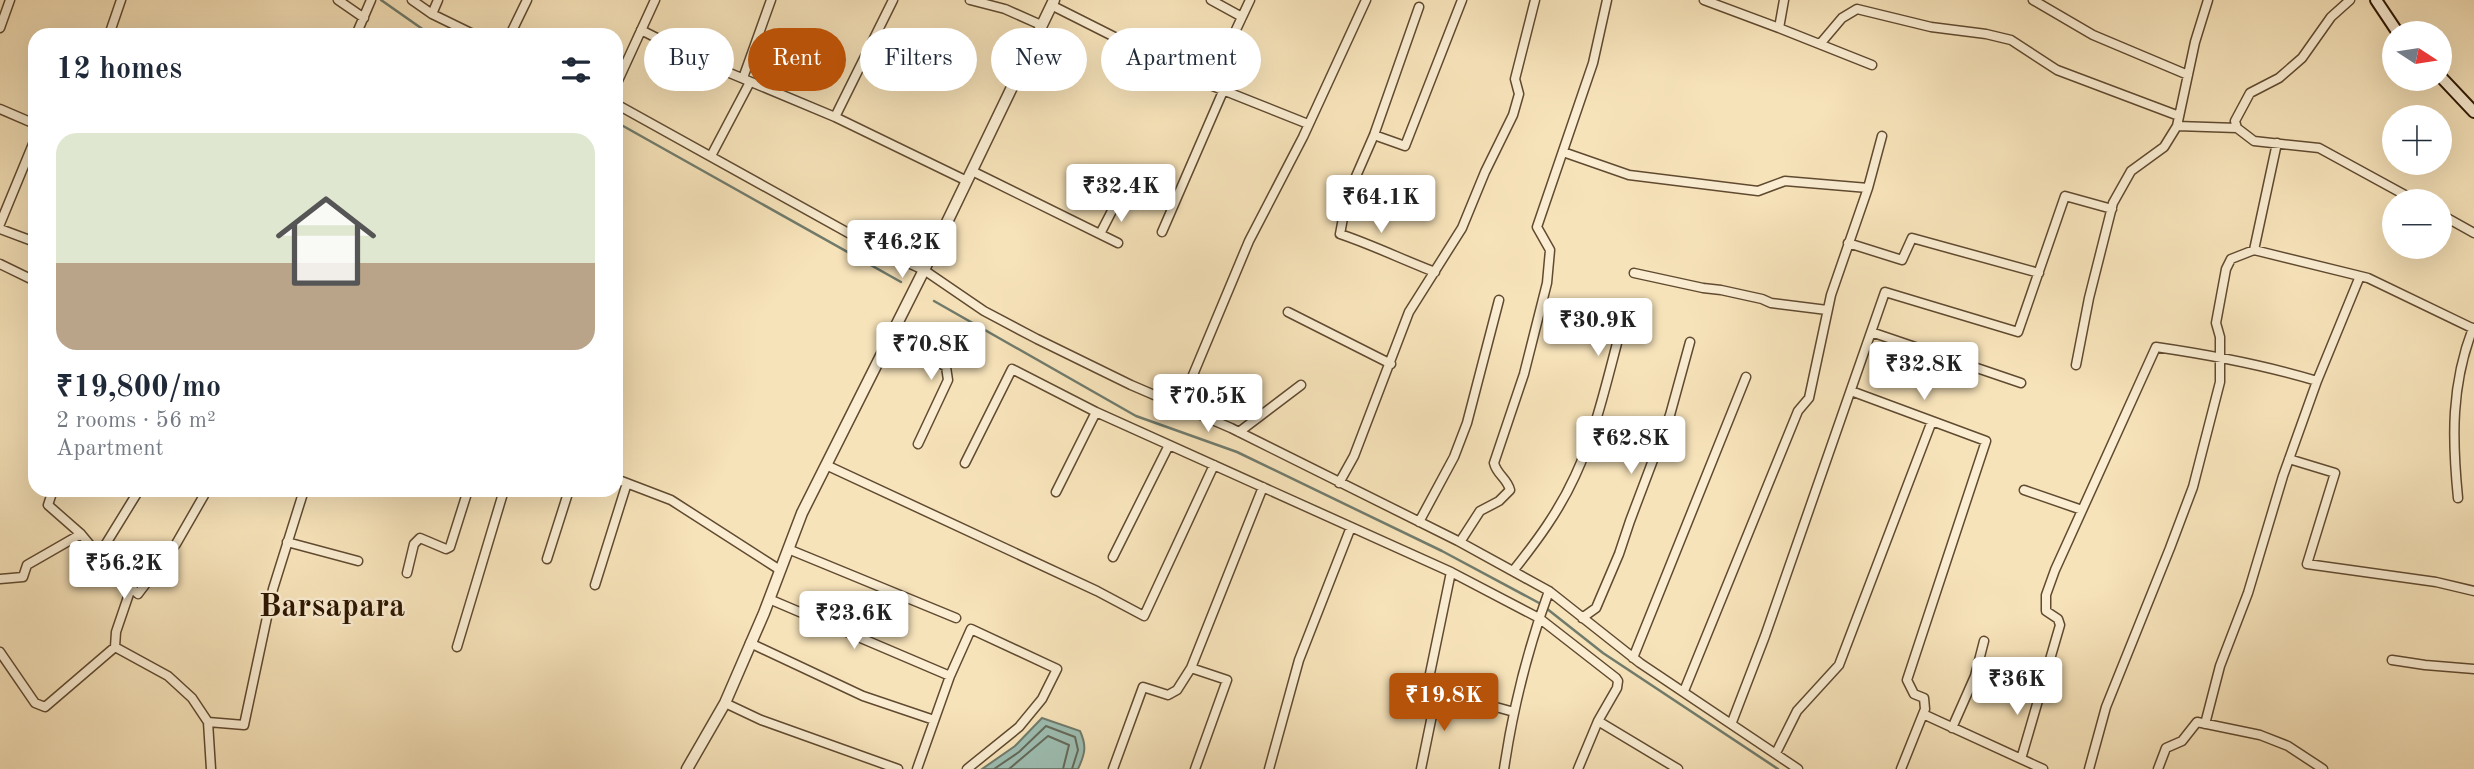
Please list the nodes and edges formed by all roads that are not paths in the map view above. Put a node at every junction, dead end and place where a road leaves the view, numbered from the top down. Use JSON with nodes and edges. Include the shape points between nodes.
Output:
{"nodes":[{"id":1,"x":10,"y":0,"type":"edge"},
{"id":2,"x":121,"y":0,"type":"edge"},
{"id":3,"x":338,"y":0,"type":"edge"},
{"id":4,"x":371,"y":0,"type":"edge"},
{"id":5,"x":412,"y":0,"type":"edge"},
{"id":6,"x":438,"y":0,"type":"edge"},
{"id":7,"x":527,"y":0,"type":"edge"},
{"id":8,"x":655,"y":0,"type":"edge"},
{"id":9,"x":771,"y":0,"type":"edge"},
{"id":10,"x":893,"y":0,"type":"edge"},
{"id":11,"x":970,"y":0,"type":"edge"},
{"id":12,"x":1211,"y":0,"type":"edge"},
{"id":13,"x":1250,"y":0,"type":"edge"},
{"id":14,"x":1366,"y":0,"type":"edge"},
{"id":15,"x":1462,"y":0,"type":"edge"},
{"id":16,"x":1535,"y":0,"type":"edge"},
{"id":17,"x":1607,"y":0,"type":"edge"},
{"id":18,"x":1704,"y":0,"type":"edge"},
{"id":19,"x":1784,"y":0,"type":"edge"},
{"id":20,"x":2034,"y":0,"type":"edge"},
{"id":21,"x":2208,"y":0,"type":"edge"},
{"id":22,"x":2350,"y":0,"type":"edge"},
{"id":23,"x":2376,"y":0,"type":"edge"},
{"id":24,"x":1052,"y":2,"type":"edge"},
{"id":25,"x":1419,"y":7,"type":"dead end"},
{"id":26,"x":432,"y":14,"type":"junction"},
{"id":27,"x":364,"y":18,"type":"junction"},
{"id":28,"x":1242,"y":18,"type":"junction"},
{"id":29,"x":2390,"y":21,"type":"edge"},
{"id":30,"x":1041,"y":25,"type":"junction"},
{"id":31,"x":0,"y":28,"type":"edge"},
{"id":32,"x":111,"y":28,"type":"edge"},
{"id":33,"x":359,"y":28,"type":"edge"},
{"id":34,"x":461,"y":28,"type":"edge"},
{"id":35,"x":513,"y":28,"type":"edge"},
{"id":36,"x":1101,"y":28,"type":"edge"},
{"id":37,"x":1237,"y":28,"type":"edge"},
{"id":38,"x":1779,"y":28,"type":"junction"},
{"id":39,"x":641,"y":30,"type":"junction"},
{"id":40,"x":1820,"y":44,"type":"junction"},
{"id":41,"x":1872,"y":65,"type":"dead end"},
{"id":42,"x":623,"y":70,"type":"edge"},
{"id":43,"x":2188,"y":75,"type":"junction"},
{"id":44,"x":746,"y":80,"type":"junction"},
{"id":45,"x":2452,"y":88,"type":"edge"},
{"id":46,"x":1223,"y":91,"type":"edge"},
{"id":47,"x":1229,"y":91,"type":"edge"},
{"id":48,"x":623,"y":108,"type":"edge"},
{"id":49,"x":0,"y":109,"type":"edge"},
{"id":50,"x":2474,"y":111,"type":"edge"},
{"id":51,"x":2179,"y":116,"type":"junction"},
{"id":52,"x":835,"y":117,"type":"junction"},
{"id":53,"x":28,"y":121,"type":"edge"},
{"id":54,"x":1308,"y":124,"type":"junction"},
{"id":55,"x":2177,"y":126,"type":"junction"},
{"id":56,"x":2237,"y":128,"type":"junction"},
{"id":57,"x":1374,"y":135,"type":"junction"},
{"id":58,"x":1882,"y":136,"type":"dead end"},
{"id":59,"x":2277,"y":143,"type":"junction"},
{"id":60,"x":1563,"y":152,"type":"junction"},
{"id":61,"x":711,"y":156,"type":"junction"},
{"id":62,"x":28,"y":164,"type":"edge"},
{"id":63,"x":972,"y":171,"type":"junction"},
{"id":64,"x":967,"y":181,"type":"junction"},
{"id":65,"x":1868,"y":188,"type":"junction"},
{"id":66,"x":2394,"y":189,"type":"edge"},
{"id":67,"x":1117,"y":201,"type":"dead end"},
{"id":68,"x":2112,"y":209,"type":"junction"},
{"id":69,"x":2452,"y":221,"type":"edge"},
{"id":70,"x":0,"y":224,"type":"edge"},
{"id":71,"x":0,"y":229,"type":"edge"},
{"id":72,"x":1162,"y":232,"type":"dead end"},
{"id":73,"x":2474,"y":233,"type":"edge"},
{"id":74,"x":1100,"y":234,"type":"junction"},
{"id":75,"x":28,"y":239,"type":"edge"},
{"id":76,"x":1118,"y":243,"type":"dead end"},
{"id":77,"x":1848,"y":243,"type":"junction"},
{"id":78,"x":2254,"y":250,"type":"junction"},
{"id":79,"x":0,"y":264,"type":"edge"},
{"id":80,"x":924,"y":270,"type":"junction"},
{"id":81,"x":1435,"y":272,"type":"junction"},
{"id":82,"x":1634,"y":273,"type":"dead end"},
{"id":83,"x":2039,"y":273,"type":"junction"},
{"id":84,"x":2360,"y":276,"type":"junction"},
{"id":85,"x":28,"y":278,"type":"edge"},
{"id":86,"x":1499,"y":300,"type":"dead end"},
{"id":87,"x":1827,"y":310,"type":"junction"},
{"id":88,"x":1288,"y":312,"type":"dead end"},
{"id":89,"x":2473,"y":329,"type":"edge"},
{"id":90,"x":1620,"y":332,"type":"dead end"},
{"id":91,"x":1871,"y":332,"type":"junction"},
{"id":92,"x":890,"y":337,"type":"junction"},
{"id":93,"x":1690,"y":342,"type":"dead end"},
{"id":94,"x":2220,"y":357,"type":"junction"},
{"id":95,"x":1391,"y":364,"type":"junction"},
{"id":96,"x":2076,"y":365,"type":"dead end"},
{"id":97,"x":1746,"y":377,"type":"dead end"},
{"id":98,"x":2317,"y":381,"type":"junction"},
{"id":99,"x":2021,"y":383,"type":"dead end"},
{"id":100,"x":1301,"y":385,"type":"dead end"},
{"id":101,"x":1852,"y":390,"type":"junction"},
{"id":102,"x":1180,"y":406,"type":"junction"},
{"id":103,"x":1096,"y":411,"type":"junction"},
{"id":104,"x":1932,"y":421,"type":"junction"},
{"id":105,"x":1239,"y":432,"type":"junction"},
{"id":106,"x":918,"y":444,"type":"dead end"},
{"id":107,"x":1169,"y":445,"type":"junction"},
{"id":108,"x":2289,"y":459,"type":"junction"},
{"id":109,"x":965,"y":463,"type":"dead end"},
{"id":110,"x":826,"y":465,"type":"junction"},
{"id":111,"x":1214,"y":465,"type":"junction"},
{"id":112,"x":623,"y":482,"type":"edge"},
{"id":113,"x":627,"y":483,"type":"junction"},
{"id":114,"x":1339,"y":483,"type":"junction"},
{"id":115,"x":1263,"y":487,"type":"junction"},
{"id":116,"x":2024,"y":490,"type":"dead end"},
{"id":117,"x":1056,"y":492,"type":"dead end"},
{"id":118,"x":623,"y":496,"type":"edge"},
{"id":119,"x":51,"y":497,"type":"edge"},
{"id":120,"x":135,"y":497,"type":"edge"},
{"id":121,"x":203,"y":497,"type":"edge"},
{"id":122,"x":302,"y":497,"type":"edge"},
{"id":123,"x":466,"y":497,"type":"edge"},
{"id":124,"x":502,"y":497,"type":"edge"},
{"id":125,"x":567,"y":497,"type":"edge"},
{"id":126,"x":623,"y":497,"type":"edge"},
{"id":127,"x":2458,"y":498,"type":"dead end"},
{"id":128,"x":2082,"y":510,"type":"junction"},
{"id":129,"x":1419,"y":522,"type":"junction"},
{"id":130,"x":1351,"y":527,"type":"junction"},
{"id":131,"x":81,"y":534,"type":"junction"},
{"id":132,"x":287,"y":542,"type":"junction"},
{"id":133,"x":1460,"y":542,"type":"junction"},
{"id":134,"x":788,"y":550,"type":"junction"},
{"id":135,"x":99,"y":555,"type":"junction"},
{"id":136,"x":1113,"y":557,"type":"dead end"},
{"id":137,"x":547,"y":559,"type":"dead end"},
{"id":138,"x":359,"y":561,"type":"dead end"},
{"id":139,"x":780,"y":570,"type":"junction"},
{"id":140,"x":1513,"y":571,"type":"junction"},
{"id":141,"x":1451,"y":572,"type":"junction"},
{"id":142,"x":407,"y":573,"type":"dead end"},
{"id":143,"x":0,"y":579,"type":"edge"},
{"id":144,"x":595,"y":584,"type":"dead end"},
{"id":145,"x":131,"y":588,"type":"junction"},
{"id":146,"x":2474,"y":591,"type":"edge"},
{"id":147,"x":1548,"y":595,"type":"junction"},
{"id":148,"x":769,"y":599,"type":"junction"},
{"id":149,"x":1540,"y":617,"type":"junction"},
{"id":150,"x":956,"y":618,"type":"dead end"},
{"id":151,"x":1582,"y":618,"type":"junction"},
{"id":152,"x":1984,"y":641,"type":"dead end"},
{"id":153,"x":750,"y":643,"type":"junction"},
{"id":154,"x":457,"y":646,"type":"dead end"},
{"id":155,"x":115,"y":648,"type":"junction"},
{"id":156,"x":0,"y":652,"type":"edge"},
{"id":157,"x":1633,"y":658,"type":"junction"},
{"id":158,"x":2392,"y":660,"type":"dead end"},
{"id":159,"x":1191,"y":668,"type":"junction"},
{"id":160,"x":2474,"y":668,"type":"edge"},
{"id":161,"x":950,"y":676,"type":"junction"},
{"id":162,"x":1437,"y":691,"type":"junction"},
{"id":163,"x":1684,"y":691,"type":"junction"},
{"id":164,"x":725,"y":703,"type":"junction"},
{"id":165,"x":1514,"y":712,"type":"junction"},
{"id":166,"x":1923,"y":715,"type":"junction"},
{"id":167,"x":934,"y":720,"type":"junction"},
{"id":168,"x":1598,"y":721,"type":"junction"},
{"id":169,"x":208,"y":722,"type":"junction"},
{"id":170,"x":1731,"y":722,"type":"junction"},
{"id":171,"x":2205,"y":724,"type":"junction"},
{"id":172,"x":1952,"y":728,"type":"junction"},
{"id":173,"x":1776,"y":753,"type":"junction"},
{"id":174,"x":2021,"y":759,"type":"junction"},
{"id":175,"x":211,"y":769,"type":"edge"},
{"id":176,"x":687,"y":769,"type":"edge"},
{"id":177,"x":898,"y":769,"type":"edge"},
{"id":178,"x":917,"y":769,"type":"edge"},
{"id":179,"x":967,"y":769,"type":"edge"},
{"id":180,"x":1113,"y":769,"type":"edge"},
{"id":181,"x":1195,"y":769,"type":"edge"},
{"id":182,"x":1269,"y":769,"type":"edge"},
{"id":183,"x":1421,"y":769,"type":"edge"},
{"id":184,"x":1504,"y":769,"type":"edge"},
{"id":185,"x":1578,"y":769,"type":"edge"},
{"id":186,"x":1678,"y":769,"type":"edge"},
{"id":187,"x":1798,"y":769,"type":"edge"},
{"id":188,"x":1901,"y":769,"type":"edge"},
{"id":189,"x":2043,"y":769,"type":"edge"},
{"id":190,"x":2089,"y":769,"type":"edge"},
{"id":191,"x":2158,"y":769,"type":"edge"},
{"id":192,"x":2323,"y":769,"type":"edge"}],
"edges":[{"from":1,"to":31,"type":"street"},
{"from":2,"to":32,"type":"street"},
{"from":3,"to":27,"type":"street"},
{"from":4,"to":27,"type":"street"},
{"from":5,"to":26,"type":"street"},
{"from":6,"to":26,"type":"street"},
{"from":7,"to":35,"type":"street"},
{"from":8,"to":39,"type":"street"},
{"from":9,"to":44,"type":"street"},
{"from":10,"to":52,"type":"street"},
{"from":11,"to":30,"type":"street"},
{"from":12,"to":28,"type":"street"},
{"from":13,"to":28,"type":"street"},
{"from":14,"to":54,"type":"street"},
{"from":15,"to":57,"type":"street","via":[[1405,146]]},
{"from":16,"to":81,"type":"street","via":[[1515,79],[1519,94],[1513,116],[1462,228]]},
{"from":17,"to":60,"type":"street"},
{"from":18,"to":38,"type":"street"},
{"from":19,"to":38,"type":"street"},
{"from":20,"to":43,"type":"street","via":[[2094,35]]},
{"from":21,"to":43,"type":"street"},
{"from":22,"to":56,"type":"street","via":[[2331,17],[2302,58],[2279,78],[2250,93],[2235,121]]},
{"from":23,"to":29,"type":"main road"},
{"from":24,"to":30,"type":"street"},
{"from":24,"to":36,"type":"street"},
{"from":25,"to":57,"type":"street"},
{"from":26,"to":34,"type":"street"},
{"from":27,"to":33,"type":"street"},
{"from":28,"to":37,"type":"street"},
{"from":30,"to":63,"type":"street"},
{"from":38,"to":40,"type":"street"},
{"from":39,"to":42,"type":"street"},
{"from":39,"to":44,"type":"street"},
{"from":40,"to":41,"type":"street"},
{"from":40,"to":51,"type":"street","via":[[1842,18],[1857,9],[1931,27],[1986,34],[2011,40],[2057,70]]},
{"from":43,"to":51,"type":"street"},
{"from":44,"to":52,"type":"street"},
{"from":44,"to":61,"type":"street"},
{"from":45,"to":50,"type":"main road"},
{"from":46,"to":72,"type":"street"},
{"from":47,"to":54,"type":"street"},
{"from":48,"to":61,"type":"street"},
{"from":49,"to":53,"type":"street"},
{"from":51,"to":55,"type":"street"},
{"from":52,"to":64,"type":"street"},
{"from":54,"to":102,"type":"street","via":[[1249,241]]},
{"from":55,"to":56,"type":"street"},
{"from":55,"to":68,"type":"street","via":[[2164,147],[2131,171]]},
{"from":56,"to":59,"type":"street","via":[[2254,141]]},
{"from":57,"to":81,"type":"street","via":[[1347,197],[1340,234]]},
{"from":58,"to":65,"type":"street"},
{"from":59,"to":66,"type":"street","via":[[2319,148]]},
{"from":59,"to":78,"type":"street"},
{"from":60,"to":65,"type":"street","via":[[1629,175],[1758,191],[1785,181]]},
{"from":60,"to":133,"type":"street","via":[[1537,228],[1550,250],[1547,283],[1524,374],[1494,463],[1510,490],[1480,511]]},
{"from":61,"to":80,"type":"street","via":[[878,250]]},
{"from":62,"to":70,"type":"street"},
{"from":63,"to":64,"type":"street"},
{"from":63,"to":74,"type":"street"},
{"from":64,"to":80,"type":"street"},
{"from":65,"to":77,"type":"street"},
{"from":67,"to":74,"type":"street"},
{"from":68,"to":83,"type":"street","via":[[2066,195]]},
{"from":68,"to":96,"type":"street"},
{"from":69,"to":73,"type":"street"},
{"from":71,"to":75,"type":"street"},
{"from":74,"to":76,"type":"street"},
{"from":77,"to":83,"type":"street","via":[[1902,260],[1912,238]]},
{"from":77,"to":87,"type":"street"},
{"from":78,"to":84,"type":"street"},
{"from":78,"to":94,"type":"street","via":[[2231,259],[2226,269],[2216,323]]},
{"from":79,"to":85,"type":"street"},
{"from":80,"to":92,"type":"street"},
{"from":80,"to":102,"type":"street","via":[[1037,340]]},
{"from":81,"to":95,"type":"street","via":[[1409,312]]},
{"from":82,"to":87,"type":"street","via":[[1771,303]]},
{"from":83,"to":91,"type":"street","via":[[2018,332],[1885,292]]},
{"from":84,"to":89,"type":"street"},
{"from":84,"to":98,"type":"street"},
{"from":86,"to":129,"type":"street","via":[[1467,423]]},
{"from":87,"to":163,"type":"street","via":[[1809,398],[1798,411]]},
{"from":88,"to":95,"type":"street"},
{"from":89,"to":127,"type":"street","via":[[2457,377],[2453,425]]},
{"from":90,"to":140,"type":"street","via":[[1575,476]]},
{"from":91,"to":99,"type":"street"},
{"from":91,"to":101,"type":"street"},
{"from":92,"to":106,"type":"street","via":[[946,367],[948,380]]},
{"from":92,"to":110,"type":"street"},
{"from":93,"to":151,"type":"street","via":[[1670,415],[1619,554],[1596,608]]},
{"from":94,"to":98,"type":"street"},
{"from":94,"to":128,"type":"street","via":[[2156,347]]},
{"from":94,"to":190,"type":"street","via":[[2220,382],[2193,486],[2106,707]]},
{"from":95,"to":114,"type":"street"},
{"from":97,"to":157,"type":"street"},
{"from":98,"to":108,"type":"street"},
{"from":100,"to":105,"type":"street"},
{"from":101,"to":104,"type":"street"},
{"from":101,"to":170,"type":"street"},
{"from":102,"to":105,"type":"street"},
{"from":103,"to":107,"type":"street"},
{"from":103,"to":109,"type":"street","via":[[1012,369]]},
{"from":103,"to":117,"type":"street"},
{"from":104,"to":166,"type":"street","via":[[1986,441],[1908,680],[1914,694],[1924,698]]},
{"from":104,"to":173,"type":"street","via":[[1839,665],[1797,711]]},
{"from":105,"to":114,"type":"street"},
{"from":107,"to":111,"type":"street"},
{"from":107,"to":136,"type":"street"},
{"from":108,"to":146,"type":"street","via":[[2335,472],[2307,564]]},
{"from":108,"to":171,"type":"street"},
{"from":110,"to":111,"type":"street","via":[[1144,616]]},
{"from":110,"to":134,"type":"street"},
{"from":111,"to":115,"type":"street"},
{"from":112,"to":113,"type":"street"},
{"from":113,"to":118,"type":"street"},
{"from":113,"to":139,"type":"street","via":[[671,500]]},
{"from":114,"to":129,"type":"street"},
{"from":115,"to":130,"type":"street"},
{"from":115,"to":159,"type":"street"},
{"from":116,"to":128,"type":"street"},
{"from":119,"to":131,"type":"street","via":[[48,505]]},
{"from":120,"to":135,"type":"street"},
{"from":121,"to":145,"type":"street","via":[[177,544],[138,594]]},
{"from":122,"to":132,"type":"street"},
{"from":123,"to":142,"type":"street","via":[[450,547],[420,538],[414,544]]},
{"from":124,"to":154,"type":"street"},
{"from":125,"to":137,"type":"street"},
{"from":126,"to":144,"type":"street"},
{"from":128,"to":174,"type":"street","via":[[2046,595],[2046,611],[2060,625]]},
{"from":129,"to":133,"type":"street"},
{"from":130,"to":141,"type":"street"},
{"from":130,"to":182,"type":"street","via":[[1299,660]]},
{"from":131,"to":135,"type":"street"},
{"from":131,"to":143,"type":"street","via":[[27,565],[23,577]]},
{"from":132,"to":138,"type":"street"},
{"from":132,"to":169,"type":"street","via":[[244,725]]},
{"from":133,"to":140,"type":"street"},
{"from":134,"to":139,"type":"street"},
{"from":134,"to":150,"type":"street"},
{"from":135,"to":145,"type":"street"},
{"from":139,"to":148,"type":"street"},
{"from":140,"to":147,"type":"street"},
{"from":141,"to":149,"type":"street"},
{"from":141,"to":162,"type":"street","via":[[1427,688]]},
{"from":145,"to":155,"type":"street"},
{"from":147,"to":149,"type":"street"},
{"from":147,"to":151,"type":"street"},
{"from":148,"to":153,"type":"street"},
{"from":148,"to":161,"type":"street"},
{"from":149,"to":165,"type":"street"},
{"from":149,"to":168,"type":"street","via":[[1618,681]]},
{"from":151,"to":157,"type":"street"},
{"from":152,"to":172,"type":"street","via":[[1975,676]]},
{"from":153,"to":164,"type":"street"},
{"from":153,"to":167,"type":"street","via":[[863,696]]},
{"from":155,"to":156,"type":"street","via":[[45,707],[35,703]]},
{"from":155,"to":169,"type":"street","via":[[168,676],[192,698]]},
{"from":157,"to":163,"type":"street"},
{"from":158,"to":160,"type":"street"},
{"from":159,"to":180,"type":"street","via":[[1177,690],[1168,695],[1143,687]]},
{"from":159,"to":181,"type":"street","via":[[1227,680]]},
{"from":161,"to":167,"type":"street"},
{"from":161,"to":179,"type":"street","via":[[971,629],[1057,668],[1042,699],[1020,727]]},
{"from":162,"to":165,"type":"street"},
{"from":162,"to":183,"type":"street"},
{"from":163,"to":170,"type":"street"},
{"from":164,"to":176,"type":"street"},
{"from":164,"to":177,"type":"street"},
{"from":165,"to":184,"type":"street"},
{"from":166,"to":172,"type":"street"},
{"from":166,"to":188,"type":"street"},
{"from":167,"to":178,"type":"street"},
{"from":168,"to":185,"type":"street"},
{"from":168,"to":186,"type":"street"},
{"from":169,"to":175,"type":"street"},
{"from":170,"to":173,"type":"street"},
{"from":171,"to":191,"type":"street","via":[[2197,722],[2182,741],[2166,748]]},
{"from":171,"to":192,"type":"street","via":[[2288,746]]},
{"from":172,"to":174,"type":"street"},
{"from":173,"to":187,"type":"street"},
{"from":174,"to":189,"type":"street"}]}
